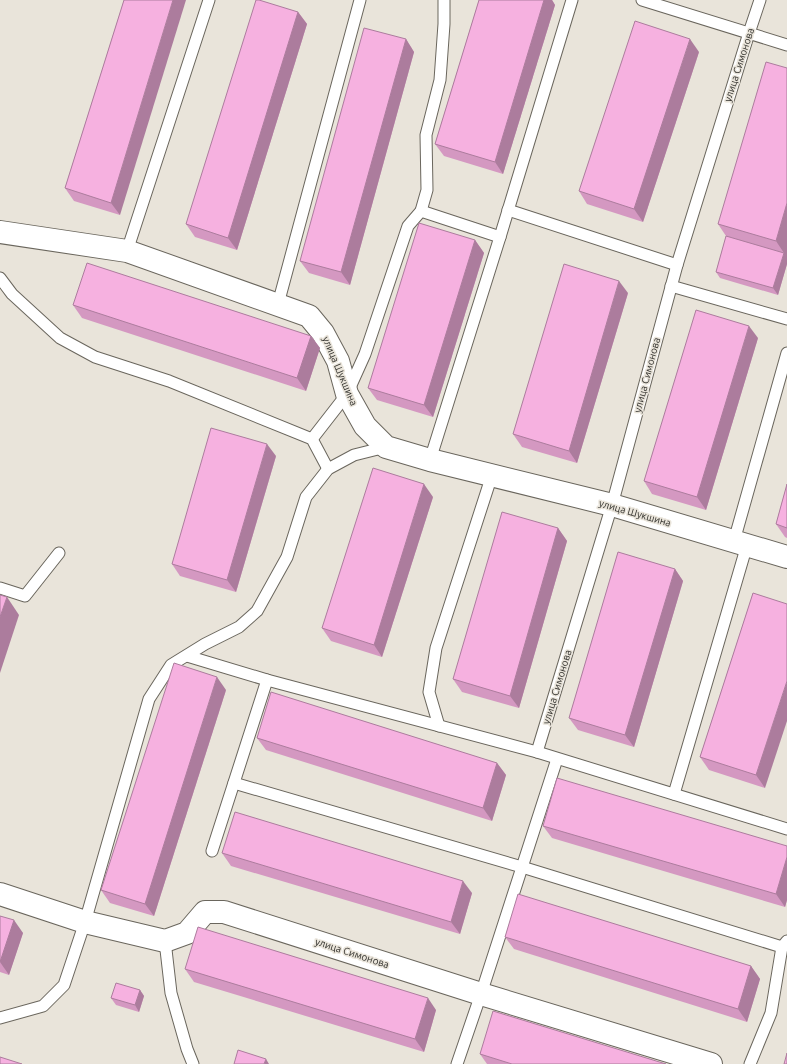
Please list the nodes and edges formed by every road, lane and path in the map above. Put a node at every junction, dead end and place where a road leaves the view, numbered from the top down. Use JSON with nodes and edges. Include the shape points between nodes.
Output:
{"nodes":[{"id":1,"x":209,"y":0,"type":"edge"},
{"id":2,"x":360,"y":0,"type":"edge"},
{"id":3,"x":444,"y":0,"type":"edge"},
{"id":4,"x":572,"y":0,"type":"edge"},
{"id":5,"x":642,"y":0,"type":"edge"},
{"id":6,"x":760,"y":0,"type":"edge"},
{"id":7,"x":749,"y":33,"type":"junction"},
{"id":8,"x":787,"y":45,"type":"edge"},
{"id":9,"x":508,"y":210,"type":"junction"},
{"id":10,"x":420,"y":211,"type":"junction"},
{"id":11,"x":0,"y":232,"type":"edge"},
{"id":12,"x":500,"y":238,"type":"junction"},
{"id":13,"x":127,"y":251,"type":"junction"},
{"id":14,"x":677,"y":265,"type":"junction"},
{"id":15,"x":0,"y":278,"type":"edge"},
{"id":16,"x":671,"y":286,"type":"junction"},
{"id":17,"x":278,"y":304,"type":"junction"},
{"id":18,"x":787,"y":319,"type":"edge"},
{"id":19,"x":787,"y":353,"type":"edge"},
{"id":20,"x":347,"y":394,"type":"junction"},
{"id":21,"x":312,"y":439,"type":"junction"},
{"id":22,"x":386,"y":447,"type":"junction"},
{"id":23,"x":430,"y":460,"type":"junction"},
{"id":24,"x":328,"y":469,"type":"junction"},
{"id":25,"x":492,"y":475,"type":"junction"},
{"id":26,"x":612,"y":506,"type":"junction"},
{"id":27,"x":740,"y":543,"type":"junction"},
{"id":28,"x":59,"y":553,"type":"dead end"},
{"id":29,"x":787,"y":557,"type":"edge"},
{"id":30,"x":0,"y":588,"type":"edge"},
{"id":31,"x":187,"y":656,"type":"junction"},
{"id":32,"x":267,"y":680,"type":"junction"},
{"id":33,"x":439,"y":726,"type":"junction"},
{"id":34,"x":537,"y":752,"type":"junction"},
{"id":35,"x":557,"y":759,"type":"junction"},
{"id":36,"x":234,"y":783,"type":"junction"},
{"id":37,"x":674,"y":794,"type":"junction"},
{"id":38,"x":787,"y":829,"type":"edge"},
{"id":39,"x":212,"y":851,"type":"dead end"},
{"id":40,"x":522,"y":867,"type":"junction"},
{"id":41,"x":0,"y":894,"type":"edge"},
{"id":42,"x":85,"y":922,"type":"junction"},
{"id":43,"x":165,"y":940,"type":"junction"},
{"id":44,"x":785,"y":944,"type":"edge"},
{"id":45,"x":481,"y":994,"type":"junction"},
{"id":46,"x":0,"y":1018,"type":"edge"},
{"id":47,"x":193,"y":1064,"type":"edge"},
{"id":48,"x":457,"y":1064,"type":"edge"},
{"id":49,"x":711,"y":1064,"type":"edge"},
{"id":50,"x":750,"y":1064,"type":"edge"}],
"edges":[{"from":1,"to":13,"type":"lane"},
{"from":2,"to":17,"type":"lane"},
{"from":3,"to":10,"type":"lane","via":[[440,80],[426,135],[427,190]]},
{"from":4,"to":9,"type":"lane"},
{"from":5,"to":7,"type":"lane"},
{"from":6,"to":7,"type":"lane","name":"улица Симонова"},
{"from":7,"to":8,"type":"lane"},
{"from":7,"to":14,"type":"lane","name":"улица Симонова"},
{"from":9,"to":12,"type":"lane"},
{"from":9,"to":14,"type":"lane"},
{"from":10,"to":12,"type":"lane"},
{"from":10,"to":20,"type":"lane","via":[[408,226],[365,354]]},
{"from":11,"to":13,"type":"street","name":"улица Шукшина"},
{"from":12,"to":23,"type":"lane"},
{"from":13,"to":17,"type":"street","name":"улица Шукшина"},
{"from":14,"to":16,"type":"lane","name":"улица Симонова"},
{"from":15,"to":21,"type":"lane","via":[[12,294],[60,338],[95,357],[169,381]]},
{"from":16,"to":18,"type":"lane"},
{"from":16,"to":26,"type":"lane","name":"улица Симонова"},
{"from":17,"to":20,"type":"street","name":"улица Шукшина","via":[[309,316],[323,333],[338,361]]},
{"from":19,"to":27,"type":"lane"},
{"from":20,"to":21,"type":"lane"},
{"from":20,"to":22,"type":"street","name":"улица Шукшина","via":[[365,426]]},
{"from":21,"to":24,"type":"lane"},
{"from":22,"to":23,"type":"street","name":"улица Шукшина"},
{"from":22,"to":24,"type":"lane","via":[[354,456]]},
{"from":23,"to":25,"type":"street","name":"улица Шукшина"},
{"from":24,"to":31,"type":"lane","via":[[306,497],[287,557],[257,611],[239,627],[204,644]]},
{"from":25,"to":26,"type":"street","name":"улица Шукшина"},
{"from":25,"to":33,"type":"lane","via":[[436,648],[429,692]]},
{"from":26,"to":27,"type":"street","name":"улица Шукшина"},
{"from":26,"to":34,"type":"lane","name":"улица Симонова"},
{"from":27,"to":29,"type":"street","name":"улица Шукшина"},
{"from":27,"to":37,"type":"lane"},
{"from":28,"to":30,"type":"lane","via":[[25,596]]},
{"from":31,"to":32,"type":"lane"},
{"from":31,"to":42,"type":"lane","via":[[171,665],[149,699]]},
{"from":32,"to":33,"type":"lane"},
{"from":32,"to":36,"type":"lane"},
{"from":33,"to":34,"type":"lane"},
{"from":34,"to":35,"type":"lane"},
{"from":35,"to":37,"type":"lane"},
{"from":35,"to":40,"type":"lane"},
{"from":36,"to":39,"type":"lane"},
{"from":36,"to":40,"type":"lane"},
{"from":37,"to":38,"type":"lane"},
{"from":40,"to":44,"type":"lane"},
{"from":40,"to":45,"type":"lane"},
{"from":41,"to":42,"type":"street"},
{"from":42,"to":43,"type":"street"},
{"from":42,"to":46,"type":"lane","via":[[64,985],[43,1006]]},
{"from":43,"to":45,"type":"street","name":"улица Симонова","via":[[187,933],[205,912],[224,912]]},
{"from":43,"to":47,"type":"lane","via":[[171,993]]},
{"from":44,"to":50,"type":"lane","via":[[772,1013]]},
{"from":45,"to":48,"type":"lane"},
{"from":45,"to":49,"type":"street","name":"улица Симонова"}]}
